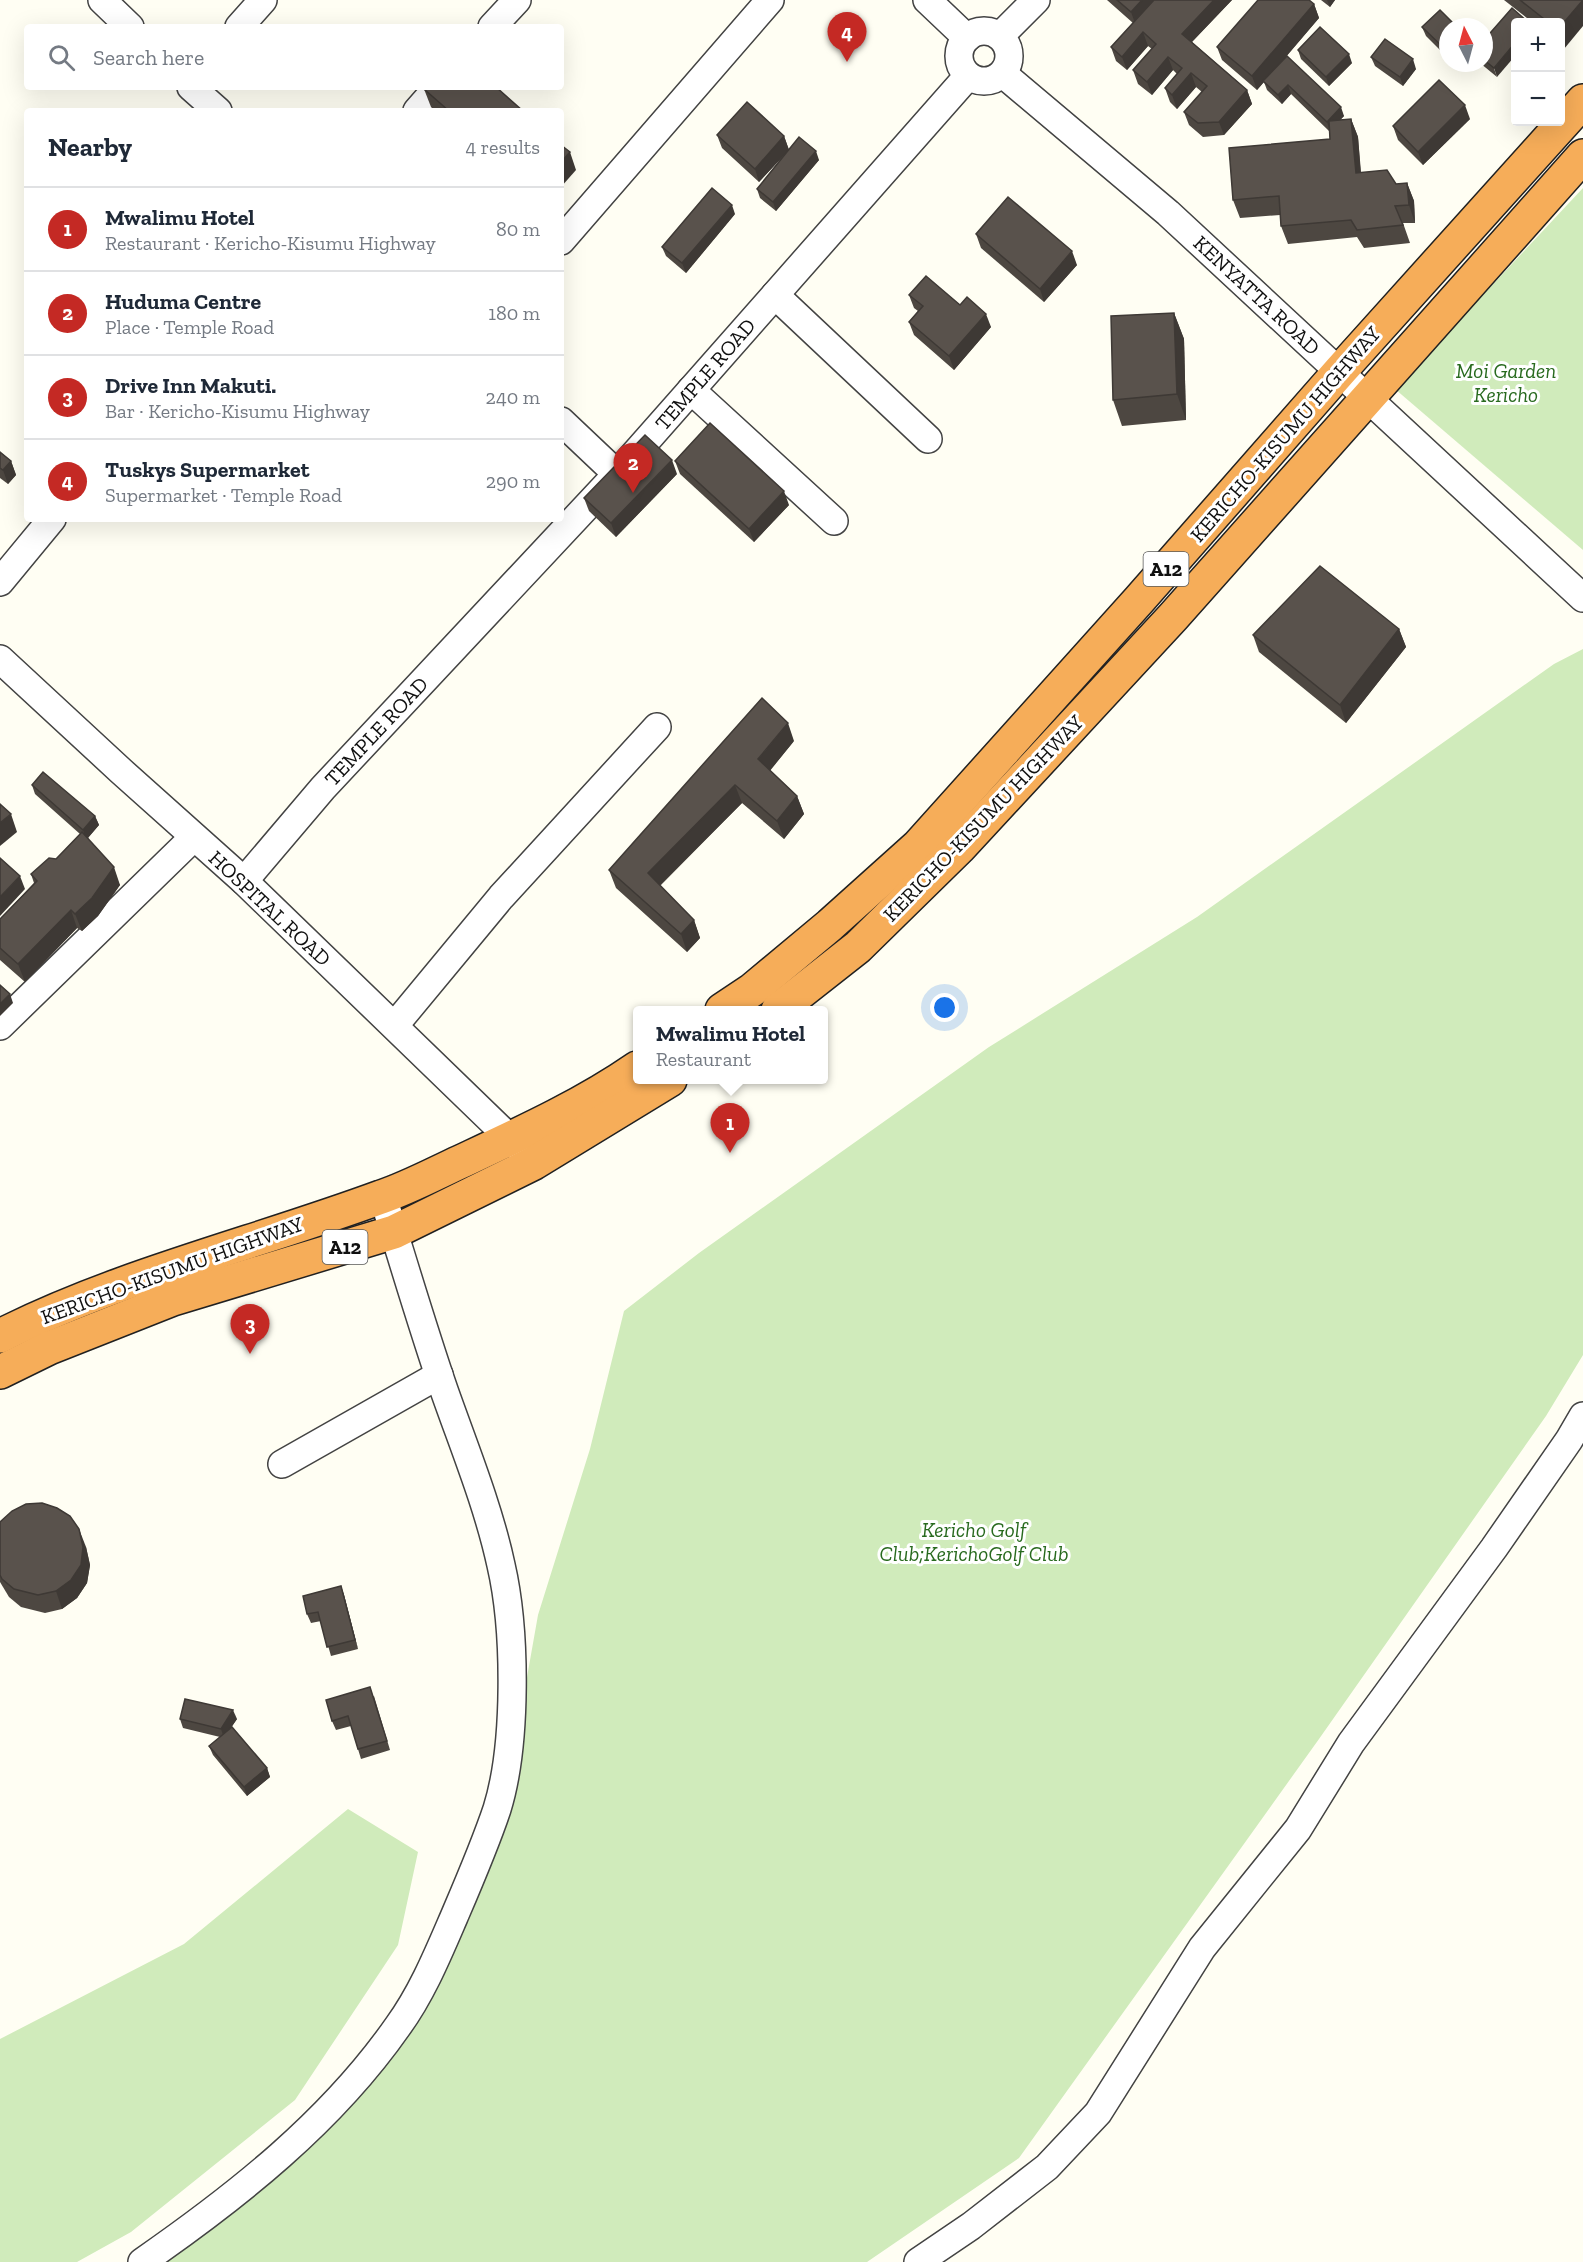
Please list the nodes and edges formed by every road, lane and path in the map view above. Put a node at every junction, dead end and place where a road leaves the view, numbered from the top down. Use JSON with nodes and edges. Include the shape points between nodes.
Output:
{"nodes":[{"id":1,"x":102,"y":0,"type":"edge"},
{"id":2,"x":263,"y":0,"type":"edge"},
{"id":3,"x":517,"y":0,"type":"edge"},
{"id":4,"x":770,"y":0,"type":"edge"},
{"id":5,"x":927,"y":0,"type":"edge"},
{"id":6,"x":1036,"y":0,"type":"edge"},
{"id":7,"x":127,"y":24,"type":"edge"},
{"id":8,"x":242,"y":24,"type":"edge"},
{"id":9,"x":495,"y":24,"type":"edge"},
{"id":10,"x":1000,"y":36,"type":"junction"},
{"id":11,"x":967,"y":38,"type":"junction"},
{"id":12,"x":1003,"y":74,"type":"junction"},
{"id":13,"x":968,"y":76,"type":"junction"},
{"id":14,"x":194,"y":90,"type":"edge"},
{"id":15,"x":435,"y":90,"type":"edge"},
{"id":16,"x":1583,"y":101,"type":"edge"},
{"id":17,"x":215,"y":108,"type":"edge"},
{"id":18,"x":420,"y":108,"type":"edge"},
{"id":19,"x":1583,"y":156,"type":"edge"},
{"id":20,"x":564,"y":238,"type":"edge"},
{"id":21,"x":775,"y":295,"type":"junction"},
{"id":22,"x":1340,"y":371,"type":"junction"},
{"id":23,"x":691,"y":390,"type":"junction"},
{"id":24,"x":1366,"y":398,"type":"junction"},
{"id":25,"x":564,"y":424,"type":"edge"},
{"id":26,"x":928,"y":439,"type":"dead end"},
{"id":27,"x":617,"y":474,"type":"junction"},
{"id":28,"x":834,"y":521,"type":"dead end"},
{"id":29,"x":50,"y":522,"type":"edge"},
{"id":30,"x":0,"y":582,"type":"edge"},
{"id":31,"x":1583,"y":598,"type":"edge"},
{"id":32,"x":0,"y":659,"type":"edge"},
{"id":33,"x":657,"y":727,"type":"dead end"},
{"id":34,"x":194,"y":837,"type":"junction"},
{"id":35,"x":244,"y":881,"type":"junction"},
{"id":36,"x":729,"y":1006,"type":"edge"},
{"id":37,"x":784,"y":1006,"type":"edge"},
{"id":38,"x":395,"y":1025,"type":"junction"},
{"id":39,"x":0,"y":1026,"type":"edge"},
{"id":40,"x":633,"y":1071,"type":"edge"},
{"id":41,"x":663,"y":1084,"type":"edge"},
{"id":42,"x":512,"y":1138,"type":"junction"},
{"id":43,"x":534,"y":1163,"type":"junction"},
{"id":44,"x":383,"y":1197,"type":"junction"},
{"id":45,"x":394,"y":1232,"type":"junction"},
{"id":46,"x":0,"y":1336,"type":"edge"},
{"id":47,"x":0,"y":1372,"type":"edge"},
{"id":48,"x":439,"y":1375,"type":"junction"},
{"id":49,"x":1583,"y":1416,"type":"edge"},
{"id":50,"x":282,"y":1464,"type":"dead end"},
{"id":51,"x":142,"y":2262,"type":"edge"},
{"id":52,"x":918,"y":2262,"type":"edge"}],
"edges":[{"from":1,"to":7,"type":"street"},
{"from":2,"to":8,"type":"street"},
{"from":3,"to":9,"type":"street"},
{"from":4,"to":20,"type":"street"},
{"from":5,"to":11,"type":"street"},
{"from":6,"to":10,"type":"street"},
{"from":10,"to":11,"type":"street","via":[[983,31]]},
{"from":10,"to":12,"type":"street","via":[[1010,52]]},
{"from":11,"to":13,"type":"street","via":[[959,61]]},
{"from":12,"to":13,"type":"street","via":[[987,81]]},
{"from":12,"to":22,"type":"street","name":"KENYATTA ROAD","via":[[1168,213]]},
{"from":13,"to":21,"type":"street","name":"TEMPLE ROAD"},
{"from":14,"to":17,"type":"street"},
{"from":15,"to":18,"type":"street"},
{"from":16,"to":22,"type":"highway","name":"KERICHO-KISUMU HIGHWAY","number":"A12"},
{"from":19,"to":24,"type":"highway","name":"KERICHO-KISUMU HIGHWAY","number":"A12"},
{"from":21,"to":23,"type":"street","name":"TEMPLE ROAD"},
{"from":21,"to":26,"type":"street"},
{"from":22,"to":24,"type":"street","name":"KENYATTA ROAD"},
{"from":22,"to":36,"type":"highway","name":"KERICHO-KISUMU HIGHWAY","number":"A12","via":[[918,846],[812,940]]},
{"from":23,"to":27,"type":"street","name":"TEMPLE ROAD"},
{"from":23,"to":28,"type":"street"},
{"from":24,"to":31,"type":"street","name":"KENYATTA ROAD"},
{"from":24,"to":37,"type":"highway","name":"KERICHO-KISUMU HIGHWAY","number":"A12","via":[[1173,617],[959,848],[858,947]]},
{"from":25,"to":27,"type":"street"},
{"from":27,"to":35,"type":"street","name":"TEMPLE ROAD","via":[[323,788]]},
{"from":29,"to":30,"type":"street"},
{"from":32,"to":34,"type":"street","name":"HOSPITAL ROAD"},
{"from":33,"to":38,"type":"street","via":[[501,897]]},
{"from":34,"to":35,"type":"street","name":"HOSPITAL ROAD"},
{"from":34,"to":39,"type":"street"},
{"from":35,"to":38,"type":"street","name":"HOSPITAL ROAD"},
{"from":38,"to":42,"type":"street","name":"HOSPITAL ROAD"},
{"from":40,"to":42,"type":"highway","name":"KERICHO-KISUMU HIGHWAY","number":"A12"},
{"from":41,"to":43,"type":"highway","name":"KERICHO-KISUMU HIGHWAY","number":"A12"},
{"from":42,"to":43,"type":"street","name":"HOSPITAL ROAD"},
{"from":42,"to":44,"type":"highway","name":"KERICHO-KISUMU HIGHWAY","number":"A12"},
{"from":43,"to":45,"type":"highway","name":"KERICHO-KISUMU HIGHWAY","number":"A12"},
{"from":44,"to":45,"type":"street"},
{"from":44,"to":46,"type":"highway","name":"KERICHO-KISUMU HIGHWAY","number":"A12","via":[[129,1282],[45,1313]]},
{"from":45,"to":47,"type":"highway","name":"KERICHO-KISUMU HIGHWAY","number":"A12","via":[[173,1299],[49,1348]]},
{"from":45,"to":48,"type":"street"},
{"from":48,"to":50,"type":"street"},
{"from":48,"to":51,"type":"street","via":[[484,1504],[501,1565],[510,1623],[512,1692],[507,1762],[498,1807],[436,1961],[399,2025],[350,2086],[281,2156]]},
{"from":49,"to":52,"type":"street","via":[[1462,1593],[1351,1743],[1298,1829],[1202,1948],[1098,2113],[1047,2167]]}]}
